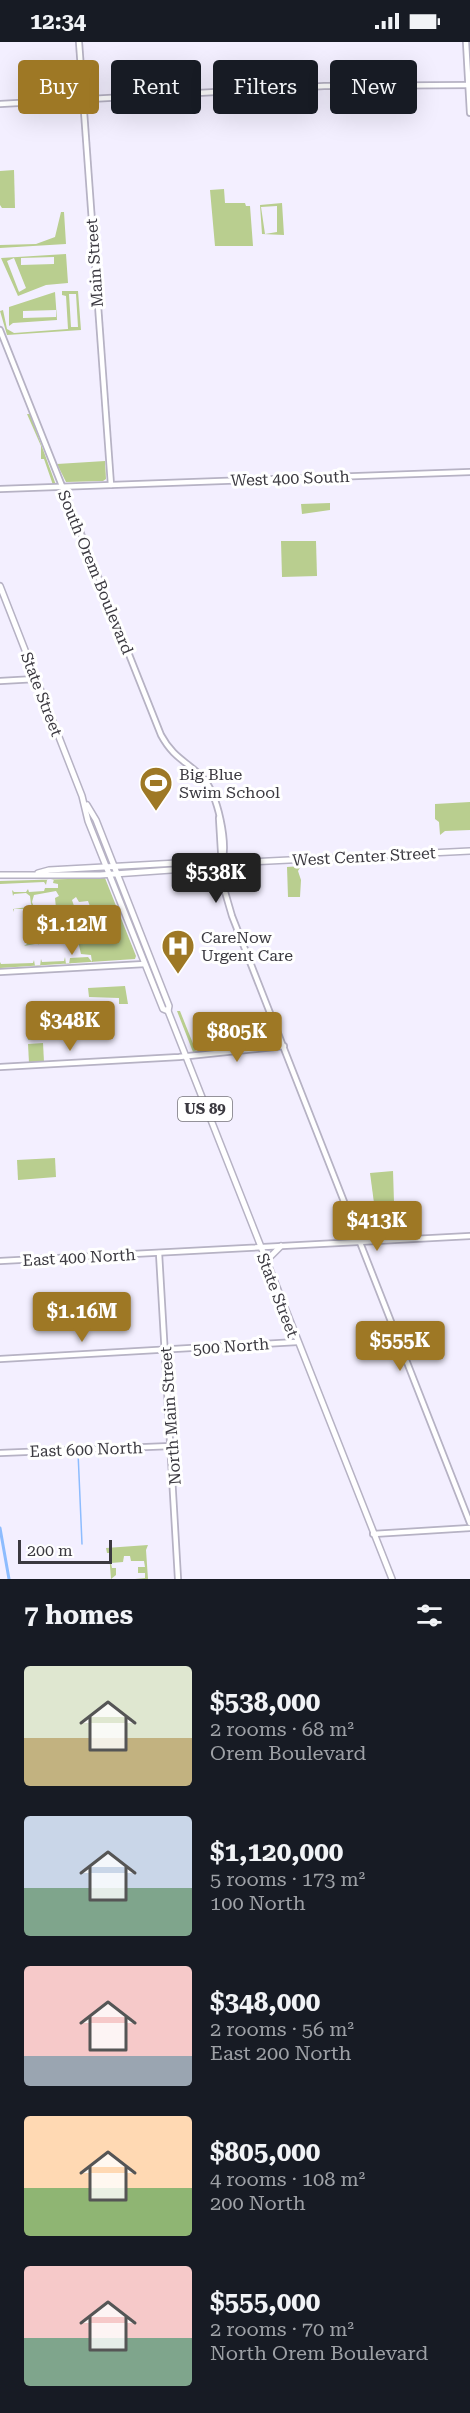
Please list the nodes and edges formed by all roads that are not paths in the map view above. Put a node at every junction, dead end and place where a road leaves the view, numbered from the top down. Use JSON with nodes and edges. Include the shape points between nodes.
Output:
{"nodes":[{"id":1,"x":79,"y":42,"type":"edge"},
{"id":2,"x":466,"y":42,"type":"edge"},
{"id":3,"x":80,"y":60,"type":"edge"},
{"id":4,"x":469,"y":85,"type":"edge"},
{"id":5,"x":99,"y":98,"type":"edge"},
{"id":6,"x":18,"y":103,"type":"edge"},
{"id":7,"x":0,"y":104,"type":"edge"},
{"id":8,"x":470,"y":112,"type":"edge"},
{"id":9,"x":84,"y":114,"type":"edge"},
{"id":10,"x":0,"y":330,"type":"edge"},
{"id":11,"x":470,"y":472,"type":"edge"},
{"id":12,"x":111,"y":484,"type":"junction"},
{"id":13,"x":62,"y":487,"type":"junction"},
{"id":14,"x":0,"y":489,"type":"edge"},
{"id":15,"x":0,"y":586,"type":"edge"},
{"id":16,"x":36,"y":679,"type":"junction"},
{"id":17,"x":0,"y":681,"type":"edge"},
{"id":18,"x":84,"y":801,"type":"junction"},
{"id":19,"x":470,"y":850,"type":"edge"},
{"id":20,"x":222,"y":864,"type":"junction"},
{"id":21,"x":106,"y":867,"type":"junction"},
{"id":22,"x":115,"y":867,"type":"junction"},
{"id":23,"x":33,"y":874,"type":"junction"},
{"id":24,"x":109,"y":874,"type":"junction"},
{"id":25,"x":118,"y":874,"type":"junction"},
{"id":26,"x":0,"y":875,"type":"edge"},
{"id":27,"x":145,"y":964,"type":"junction"},
{"id":28,"x":0,"y":972,"type":"edge"},
{"id":29,"x":156,"y":973,"type":"junction"},
{"id":30,"x":168,"y":1011,"type":"junction"},
{"id":31,"x":284,"y":1046,"type":"junction"},
{"id":32,"x":185,"y":1056,"type":"junction"},
{"id":33,"x":0,"y":1067,"type":"edge"},
{"id":34,"x":470,"y":1236,"type":"edge"},
{"id":35,"x":360,"y":1241,"type":"junction"},
{"id":36,"x":281,"y":1245,"type":"junction"},
{"id":37,"x":259,"y":1247,"type":"junction"},
{"id":38,"x":159,"y":1253,"type":"junction"},
{"id":39,"x":0,"y":1261,"type":"edge"},
{"id":40,"x":265,"y":1263,"type":"junction"},
{"id":41,"x":297,"y":1342,"type":"junction"},
{"id":42,"x":166,"y":1350,"type":"junction"},
{"id":43,"x":0,"y":1359,"type":"edge"},
{"id":44,"x":171,"y":1446,"type":"junction"},
{"id":45,"x":0,"y":1453,"type":"edge"},
{"id":46,"x":470,"y":1523,"type":"edge"},
{"id":47,"x":470,"y":1528,"type":"edge"},
{"id":48,"x":373,"y":1534,"type":"junction"},
{"id":49,"x":178,"y":1579,"type":"edge"},
{"id":50,"x":392,"y":1579,"type":"edge"}],
"edges":[{"from":1,"to":3,"type":"street","name":"Main Street"},
{"from":2,"to":4,"type":"street"},
{"from":4,"to":5,"type":"street","via":[[324,86]]},
{"from":4,"to":8,"type":"street"},
{"from":6,"to":7,"type":"street"},
{"from":9,"to":12,"type":"street","name":"Main Street"},
{"from":10,"to":13,"type":"street","name":"South Orem Boulevard"},
{"from":11,"to":12,"type":"street","name":"West 400 South"},
{"from":12,"to":13,"type":"street","name":"West 400 South"},
{"from":13,"to":14,"type":"street","name":"West 400 South"},
{"from":13,"to":20,"type":"street","name":"South Orem Boulevard","via":[[161,735],[172,754],[205,781],[214,798],[223,837]]},
{"from":15,"to":16,"type":"main road","name":"State Street","number":"US 89"},
{"from":16,"to":17,"type":"street"},
{"from":16,"to":18,"type":"main road","name":"State Street","number":"US 89"},
{"from":18,"to":21,"type":"main road","name":"State Street","number":"US 89"},
{"from":18,"to":22,"type":"main road","name":"State Street","number":"US 89","via":[[96,819]]},
{"from":19,"to":20,"type":"main road","name":"West Center Street"},
{"from":20,"to":22,"type":"main road","name":"West Center Street","via":[[214,861]]},
{"from":20,"to":25,"type":"main road","name":"West Center Street"},
{"from":20,"to":31,"type":"street","via":[[232,916]]},
{"from":21,"to":22,"type":"main road","name":"West Center Street"},
{"from":21,"to":23,"type":"main road","name":"West Center Street"},
{"from":21,"to":24,"type":"main road","name":"State Street","number":"US 89"},
{"from":22,"to":25,"type":"main road","name":"State Street","number":"US 89"},
{"from":23,"to":24,"type":"main road","name":"West Center Street"},
{"from":23,"to":26,"type":"main road"},
{"from":24,"to":25,"type":"main road","name":"West Center Street"},
{"from":24,"to":27,"type":"main road","name":"State Street","number":"US 89"},
{"from":25,"to":29,"type":"main road","name":"State Street","number":"US 89"},
{"from":27,"to":28,"type":"street"},
{"from":27,"to":29,"type":"main road"},
{"from":27,"to":30,"type":"main road","name":"State Street","number":"US 89","via":[[163,1008]]},
{"from":29,"to":30,"type":"main road","name":"State Street"},
{"from":30,"to":32,"type":"main road","name":"State Street","number":"US 89"},
{"from":31,"to":32,"type":"street"},
{"from":31,"to":35,"type":"street"},
{"from":32,"to":33,"type":"street"},
{"from":32,"to":37,"type":"main road","name":"State Street","number":"US 89"},
{"from":34,"to":35,"type":"street","name":"East 400 North"},
{"from":35,"to":36,"type":"street","name":"East 400 North"},
{"from":35,"to":46,"type":"street"},
{"from":36,"to":37,"type":"street","name":"East 400 North"},
{"from":36,"to":40,"type":"main road"},
{"from":37,"to":38,"type":"street","name":"East 400 North"},
{"from":37,"to":40,"type":"main road","name":"State Street","number":"US 89"},
{"from":38,"to":39,"type":"street","name":"East 400 North"},
{"from":38,"to":42,"type":"street","name":"North Main Street"},
{"from":40,"to":41,"type":"main road","name":"State Street","number":"US 89"},
{"from":41,"to":42,"type":"street","name":"500 North"},
{"from":41,"to":48,"type":"main road","name":"State Street","number":"US 89"},
{"from":42,"to":43,"type":"street","name":"500 North"},
{"from":42,"to":44,"type":"street","name":"North Main Street"},
{"from":44,"to":45,"type":"street","name":"East 600 North"},
{"from":44,"to":49,"type":"street","name":"North Main Street"},
{"from":47,"to":48,"type":"street"},
{"from":48,"to":50,"type":"main road","name":"State Street","number":"US 89"}]}
